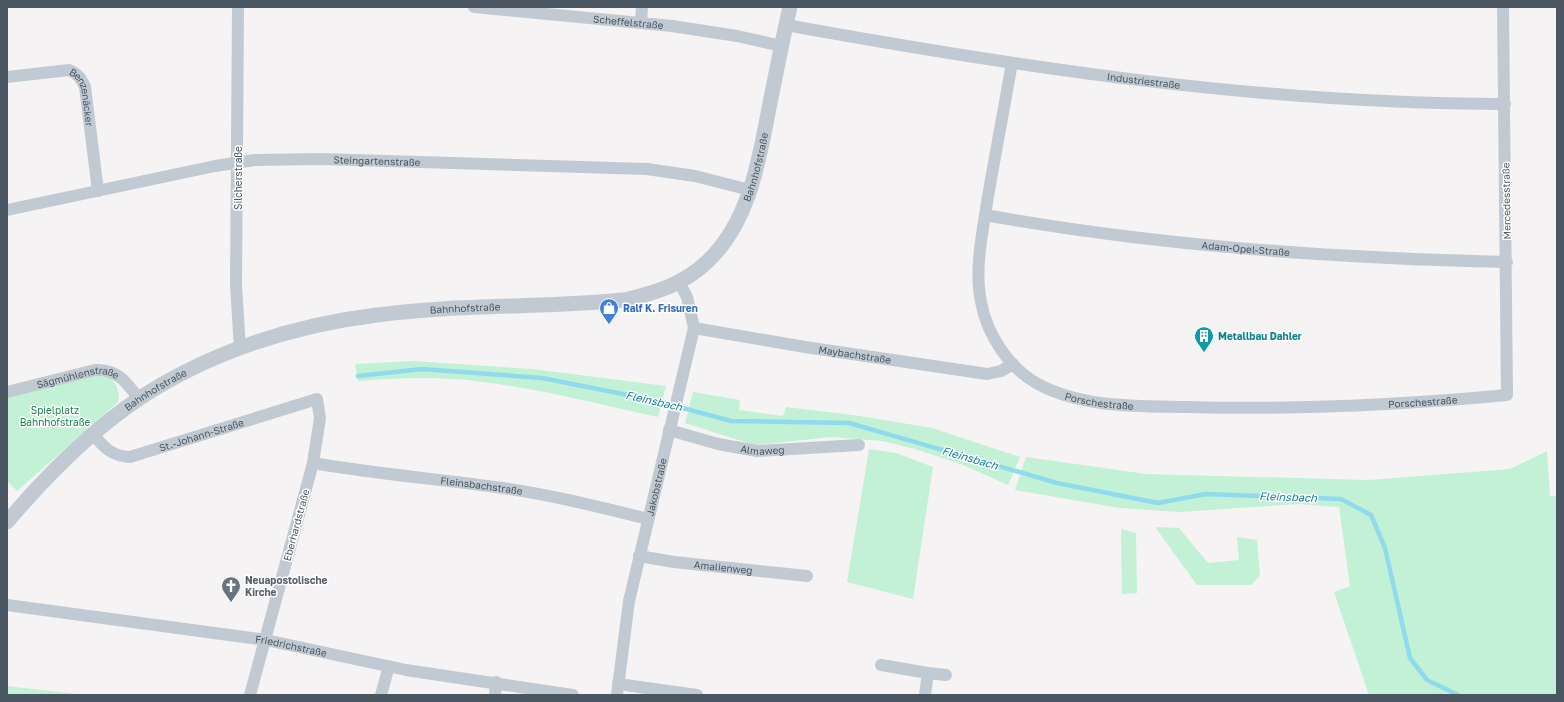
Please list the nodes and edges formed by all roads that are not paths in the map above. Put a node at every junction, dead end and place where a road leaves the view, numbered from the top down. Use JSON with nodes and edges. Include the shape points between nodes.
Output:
{"nodes":[{"id":1,"x":238,"y":7,"type":"edge"},
{"id":2,"x":474,"y":7,"type":"edge"},
{"id":3,"x":642,"y":7,"type":"edge"},
{"id":4,"x":790,"y":7,"type":"edge"},
{"id":5,"x":1503,"y":7,"type":"edge"},
{"id":6,"x":641,"y":22,"type":"junction"},
{"id":7,"x":786,"y":25,"type":"junction"},
{"id":8,"x":782,"y":46,"type":"junction"},
{"id":9,"x":1012,"y":63,"type":"junction"},
{"id":10,"x":7,"y":77,"type":"edge"},
{"id":11,"x":1505,"y":104,"type":"junction"},
{"id":12,"x":238,"y":161,"type":"junction"},
{"id":13,"x":750,"y":190,"type":"junction"},
{"id":14,"x":98,"y":191,"type":"junction"},
{"id":15,"x":7,"y":210,"type":"edge"},
{"id":16,"x":985,"y":215,"type":"junction"},
{"id":17,"x":1507,"y":262,"type":"junction"},
{"id":18,"x":679,"y":282,"type":"junction"},
{"id":19,"x":694,"y":328,"type":"junction"},
{"id":20,"x":240,"y":349,"type":"junction"},
{"id":21,"x":1013,"y":364,"type":"junction"},
{"id":22,"x":7,"y":392,"type":"edge"},
{"id":23,"x":1508,"y":395,"type":"joint"},
{"id":24,"x":139,"y":399,"type":"junction"},
{"id":25,"x":317,"y":399,"type":"joint"},
{"id":26,"x":671,"y":426,"type":"junction"},
{"id":27,"x":93,"y":434,"type":"junction"},
{"id":28,"x":859,"y":445,"type":"dead end"},
{"id":29,"x":313,"y":463,"type":"junction"},
{"id":30,"x":648,"y":519,"type":"junction"},
{"id":31,"x":7,"y":522,"type":"edge"},
{"id":32,"x":640,"y":556,"type":"junction"},
{"id":33,"x":807,"y":576,"type":"dead end"},
{"id":34,"x":7,"y":605,"type":"edge"},
{"id":35,"x":266,"y":640,"type":"junction"},
{"id":36,"x":881,"y":665,"type":"dead end"},
{"id":37,"x":389,"y":666,"type":"junction"},
{"id":38,"x":928,"y":672,"type":"junction"},
{"id":39,"x":946,"y":675,"type":"dead end"},
{"id":40,"x":496,"y":682,"type":"junction"},
{"id":41,"x":618,"y":690,"type":"edge"},
{"id":42,"x":250,"y":695,"type":"edge"},
{"id":43,"x":381,"y":695,"type":"edge"},
{"id":44,"x":495,"y":695,"type":"edge"},
{"id":45,"x":573,"y":695,"type":"edge"},
{"id":46,"x":698,"y":695,"type":"edge"},
{"id":47,"x":925,"y":695,"type":"edge"}],
"edges":[{"from":1,"to":12,"type":"street","name":"Silcherstraße"},
{"from":2,"to":6,"type":"street","name":"Scheffelstraße"},
{"from":3,"to":6,"type":"street"},
{"from":4,"to":7,"type":"street","name":"Bahnhofstraße"},
{"from":5,"to":11,"type":"street","name":"Mercedesstraße"},
{"from":6,"to":8,"type":"street","name":"Scheffelstraße","via":[[707,31]]},
{"from":7,"to":8,"type":"street","name":"Bahnhofstraße"},
{"from":7,"to":9,"type":"street","name":"Industriestraße"},
{"from":8,"to":13,"type":"street","name":"Bahnhofstraße"},
{"from":9,"to":11,"type":"street","name":"Industriestraße","via":[[1217,89],[1369,101]]},
{"from":9,"to":16,"type":"street","name":"Porschestraße"},
{"from":10,"to":14,"type":"street","name":"Benzenäcker","via":[[69,70],[82,79]]},
{"from":11,"to":17,"type":"street","name":"Mercedesstraße"},
{"from":12,"to":13,"type":"street","name":"Steingartenstraße","via":[[321,159],[647,169],[677,172]]},
{"from":12,"to":14,"type":"street","name":"Steingartenstraße"},
{"from":12,"to":20,"type":"street","name":"Silcherstraße","via":[[236,285]]},
{"from":13,"to":18,"type":"street","name":"Bahnhofstraße","via":[[736,222],[719,249],[708,261]]},
{"from":14,"to":15,"type":"street","name":"Steingartenstraße"},
{"from":16,"to":17,"type":"street","name":"Adam-Opel-Straße","via":[[1056,228],[1191,244],[1331,256]]},
{"from":16,"to":21,"type":"street","name":"Porschestraße","via":[[978,283],[981,302],[992,336]]},
{"from":17,"to":23,"type":"street","name":"Mercedesstraße"},
{"from":18,"to":19,"type":"street","name":"Jakobstraße","via":[[687,297]]},
{"from":18,"to":20,"type":"street","name":"Bahnhofstraße","via":[[662,290],[624,300],[418,311],[344,320],[294,331]]},
{"from":19,"to":21,"type":"street","name":"Maybachstraße","via":[[987,374],[1001,371]]},
{"from":19,"to":26,"type":"street","name":"Jakobstraße"},
{"from":20,"to":24,"type":"street","name":"Bahnhofstraße","via":[[185,373]]},
{"from":21,"to":23,"type":"street","name":"Porschestraße","via":[[1024,375],[1053,391],[1103,402],[1136,405],[1252,409],[1338,407]]},
{"from":22,"to":24,"type":"street","name":"Sägmühlenstraße","via":[[95,370],[106,370],[119,376]]},
{"from":24,"to":27,"type":"street","name":"Bahnhofstraße"},
{"from":25,"to":27,"type":"street","name":"St.-Johann-Straße","via":[[130,457],[120,457],[111,453]]},
{"from":25,"to":29,"type":"street","name":"Eberhardstraße","via":[[320,418]]},
{"from":26,"to":28,"type":"street","name":"Almaweg","via":[[718,444],[757,451]]},
{"from":26,"to":30,"type":"street","name":"Jakobstraße"},
{"from":27,"to":31,"type":"street","name":"Bahnhofstraße","via":[[43,480]]},
{"from":29,"to":30,"type":"street","name":"Fleinsbachstraße","via":[[504,488]]},
{"from":29,"to":35,"type":"street","name":"Eberhardstraße"},
{"from":30,"to":32,"type":"street","name":"Jakobstraße"},
{"from":32,"to":33,"type":"street","name":"Amalienweg"},
{"from":32,"to":41,"type":"street","name":"Jakobstraße","via":[[628,601]]},
{"from":34,"to":35,"type":"street","name":"Friedrichstraße"},
{"from":35,"to":37,"type":"street","name":"Friedrichstraße"},
{"from":35,"to":42,"type":"street","name":"Eberhardstraße"},
{"from":36,"to":38,"type":"street"},
{"from":37,"to":40,"type":"street","name":"Friedrichstraße"},
{"from":37,"to":43,"type":"street"},
{"from":38,"to":39,"type":"street"},
{"from":38,"to":47,"type":"street"},
{"from":40,"to":44,"type":"street"},
{"from":40,"to":45,"type":"street","name":"Friedrichstraße"},
{"from":41,"to":46,"type":"street"}]}
